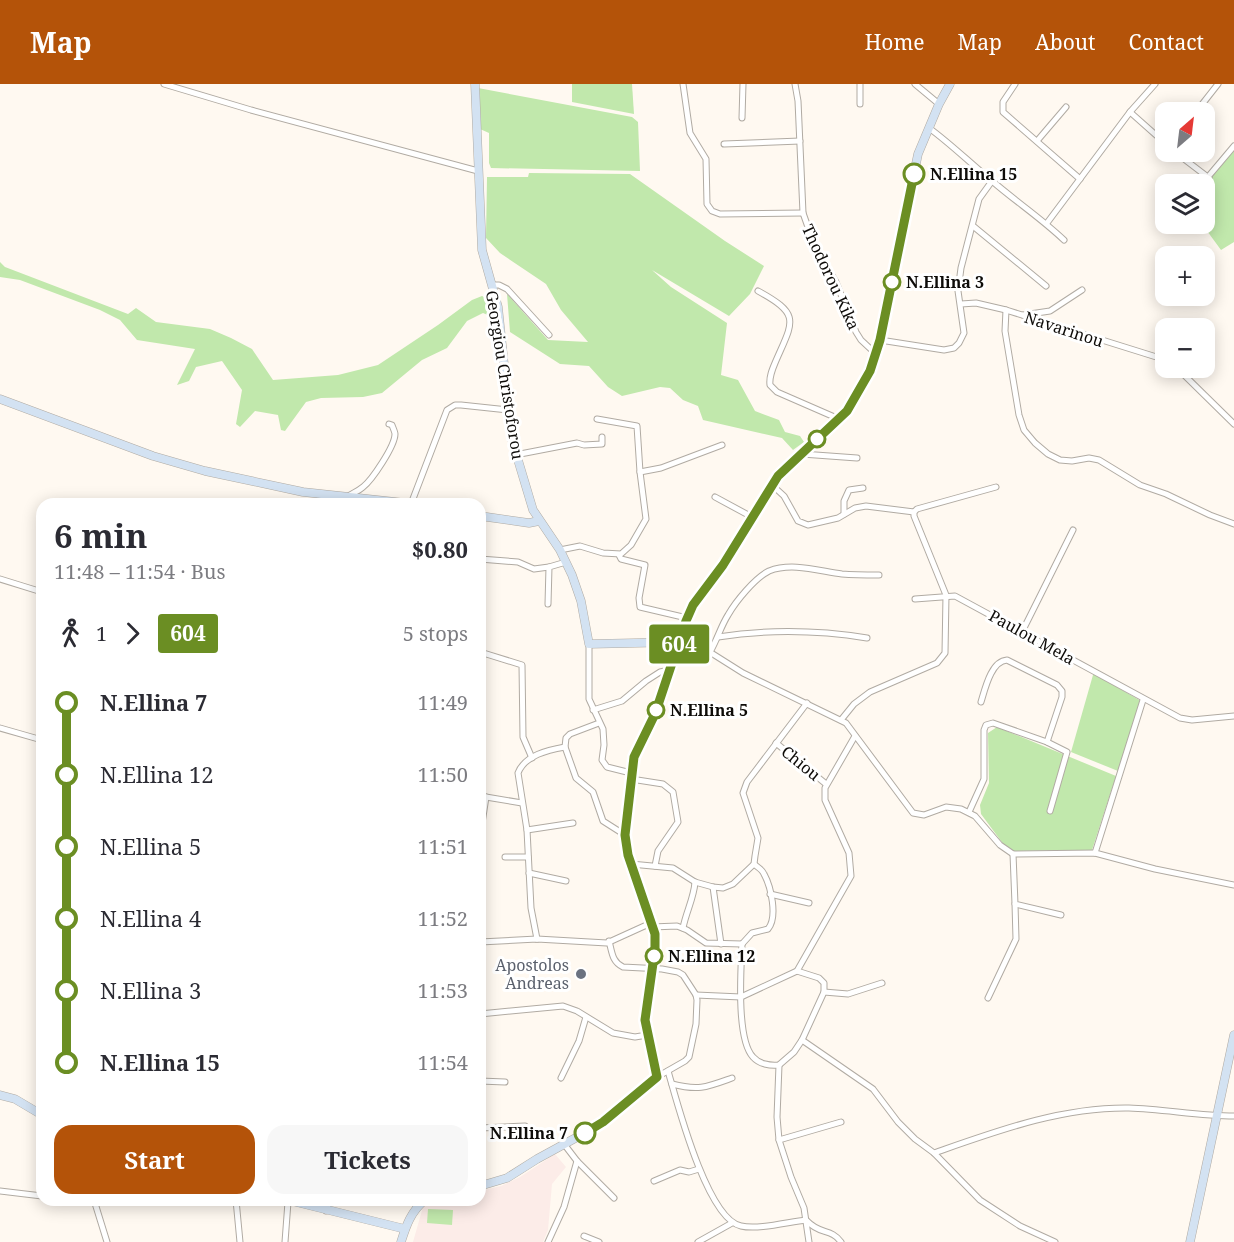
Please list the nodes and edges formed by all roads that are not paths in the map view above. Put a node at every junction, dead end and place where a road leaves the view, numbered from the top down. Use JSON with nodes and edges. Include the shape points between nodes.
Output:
{"nodes":[{"id":1,"x":164,"y":84,"type":"edge"},
{"id":2,"x":475,"y":84,"type":"edge"},
{"id":3,"x":683,"y":84,"type":"edge"},
{"id":4,"x":743,"y":84,"type":"edge"},
{"id":5,"x":795,"y":84,"type":"edge"},
{"id":6,"x":860,"y":84,"type":"edge"},
{"id":7,"x":915,"y":84,"type":"edge"},
{"id":8,"x":950,"y":84,"type":"edge"},
{"id":9,"x":1015,"y":84,"type":"edge"},
{"id":10,"x":1155,"y":84,"type":"edge"},
{"id":11,"x":1218,"y":84,"type":"edge"},
{"id":12,"x":1204,"y":102,"type":"edge"},
{"id":13,"x":860,"y":104,"type":"dead end"},
{"id":14,"x":939,"y":104,"type":"junction"},
{"id":15,"x":1066,"y":107,"type":"dead end"},
{"id":16,"x":1130,"y":112,"type":"junction"},
{"id":17,"x":742,"y":118,"type":"dead end"},
{"id":18,"x":929,"y":128,"type":"junction"},
{"id":19,"x":1155,"y":134,"type":"edge"},
{"id":20,"x":800,"y":141,"type":"junction"},
{"id":21,"x":1037,"y":141,"type":"junction"},
{"id":22,"x":724,"y":144,"type":"dead end"},
{"id":23,"x":1234,"y":146,"type":"edge"},
{"id":24,"x":1188,"y":162,"type":"edge"},
{"id":25,"x":478,"y":171,"type":"junction"},
{"id":26,"x":1204,"y":174,"type":"edge"},
{"id":27,"x":1212,"y":174,"type":"edge"},
{"id":28,"x":1080,"y":179,"type":"junction"},
{"id":29,"x":992,"y":181,"type":"junction"},
{"id":30,"x":802,"y":213,"type":"junction"},
{"id":31,"x":1047,"y":224,"type":"junction"},
{"id":32,"x":973,"y":226,"type":"junction"},
{"id":33,"x":1064,"y":240,"type":"dead end"},
{"id":34,"x":492,"y":285,"type":"junction"},
{"id":35,"x":1046,"y":286,"type":"dead end"},
{"id":36,"x":1082,"y":290,"type":"dead end"},
{"id":37,"x":758,"y":291,"type":"dead end"},
{"id":38,"x":961,"y":304,"type":"junction"},
{"id":39,"x":1006,"y":310,"type":"junction"},
{"id":40,"x":1050,"y":311,"type":"junction"},
{"id":41,"x":1021,"y":315,"type":"junction"},
{"id":42,"x":1047,"y":324,"type":"junction"},
{"id":43,"x":549,"y":335,"type":"dead end"},
{"id":44,"x":880,"y":340,"type":"junction"},
{"id":45,"x":876,"y":354,"type":"junction"},
{"id":46,"x":1155,"y":357,"type":"edge"},
{"id":47,"x":1187,"y":378,"type":"edge"},
{"id":48,"x":0,"y":399,"type":"edge"},
{"id":49,"x":508,"y":410,"type":"junction"},
{"id":50,"x":597,"y":419,"type":"dead end"},
{"id":51,"x":839,"y":419,"type":"junction"},
{"id":52,"x":389,"y":424,"type":"dead end"},
{"id":53,"x":1234,"y":424,"type":"edge"},
{"id":54,"x":602,"y":437,"type":"dead end"},
{"id":55,"x":722,"y":446,"type":"dead end"},
{"id":56,"x":801,"y":453,"type":"junction"},
{"id":57,"x":515,"y":455,"type":"junction"},
{"id":58,"x":857,"y":458,"type":"dead end"},
{"id":59,"x":640,"y":472,"type":"junction"},
{"id":60,"x":772,"y":485,"type":"junction"},
{"id":61,"x":996,"y":487,"type":"dead end"},
{"id":62,"x":863,"y":488,"type":"dead end"},
{"id":63,"x":715,"y":497,"type":"dead end"},
{"id":64,"x":330,"y":498,"type":"edge"},
{"id":65,"x":348,"y":498,"type":"edge"},
{"id":66,"x":414,"y":498,"type":"edge"},
{"id":67,"x":914,"y":512,"type":"junction"},
{"id":68,"x":844,"y":514,"type":"junction"},
{"id":69,"x":486,"y":517,"type":"edge"},
{"id":70,"x":752,"y":517,"type":"junction"},
{"id":71,"x":539,"y":521,"type":"junction"},
{"id":72,"x":1234,"y":524,"type":"edge"},
{"id":73,"x":1073,"y":530,"type":"dead end"},
{"id":74,"x":560,"y":550,"type":"junction"},
{"id":75,"x":619,"y":555,"type":"junction"},
{"id":76,"x":486,"y":559,"type":"edge"},
{"id":77,"x":566,"y":562,"type":"junction"},
{"id":78,"x":549,"y":567,"type":"junction"},
{"id":79,"x":879,"y":574,"type":"dead end"},
{"id":80,"x":0,"y":579,"type":"edge"},
{"id":81,"x":36,"y":590,"type":"edge"},
{"id":82,"x":946,"y":595,"type":"junction"},
{"id":83,"x":915,"y":599,"type":"dead end"},
{"id":84,"x":548,"y":604,"type":"dead end"},
{"id":85,"x":687,"y":618,"type":"junction"},
{"id":86,"x":1022,"y":632,"type":"junction"},
{"id":87,"x":718,"y":637,"type":"junction"},
{"id":88,"x":867,"y":638,"type":"dead end"},
{"id":89,"x":680,"y":642,"type":"junction"},
{"id":90,"x":590,"y":644,"type":"junction"},
{"id":91,"x":710,"y":652,"type":"junction"},
{"id":92,"x":486,"y":654,"type":"edge"},
{"id":93,"x":670,"y":670,"type":"junction"},
{"id":94,"x":1143,"y":700,"type":"junction"},
{"id":95,"x":981,"y":702,"type":"dead end"},
{"id":96,"x":807,"y":703,"type":"junction"},
{"id":97,"x":593,"y":710,"type":"junction"},
{"id":98,"x":1234,"y":716,"type":"edge"},
{"id":99,"x":841,"y":720,"type":"junction"},
{"id":100,"x":599,"y":723,"type":"junction"},
{"id":101,"x":0,"y":728,"type":"edge"},
{"id":102,"x":855,"y":736,"type":"junction"},
{"id":103,"x":36,"y":738,"type":"edge"},
{"id":104,"x":1047,"y":742,"type":"junction"},
{"id":105,"x":776,"y":743,"type":"junction"},
{"id":106,"x":565,"y":747,"type":"junction"},
{"id":107,"x":532,"y":758,"type":"junction"},
{"id":108,"x":631,"y":776,"type":"junction"},
{"id":109,"x":826,"y":784,"type":"junction"},
{"id":110,"x":486,"y":797,"type":"edge"},
{"id":111,"x":522,"y":803,"type":"junction"},
{"id":112,"x":1050,"y":811,"type":"dead end"},
{"id":113,"x":969,"y":812,"type":"junction"},
{"id":114,"x":573,"y":823,"type":"dead end"},
{"id":115,"x":527,"y":830,"type":"junction"},
{"id":116,"x":625,"y":835,"type":"junction"},
{"id":117,"x":1095,"y":853,"type":"junction"},
{"id":118,"x":1012,"y":854,"type":"junction"},
{"id":119,"x":505,"y":857,"type":"dead end"},
{"id":120,"x":528,"y":857,"type":"junction"},
{"id":121,"x":631,"y":864,"type":"junction"},
{"id":122,"x":753,"y":864,"type":"junction"},
{"id":123,"x":655,"y":866,"type":"junction"},
{"id":124,"x":529,"y":873,"type":"junction"},
{"id":125,"x":566,"y":880,"type":"dead end"},
{"id":126,"x":695,"y":882,"type":"junction"},
{"id":127,"x":1234,"y":885,"type":"edge"},
{"id":128,"x":713,"y":887,"type":"junction"},
{"id":129,"x":770,"y":894,"type":"junction"},
{"id":130,"x":809,"y":903,"type":"dead end"},
{"id":131,"x":1015,"y":904,"type":"junction"},
{"id":132,"x":1061,"y":915,"type":"dead end"},
{"id":133,"x":652,"y":925,"type":"junction"},
{"id":134,"x":683,"y":928,"type":"junction"},
{"id":135,"x":537,"y":939,"type":"junction"},
{"id":136,"x":609,"y":941,"type":"junction"},
{"id":137,"x":486,"y":942,"type":"edge"},
{"id":138,"x":721,"y":944,"type":"junction"},
{"id":139,"x":742,"y":944,"type":"junction"},
{"id":140,"x":652,"y":967,"type":"junction"},
{"id":141,"x":796,"y":971,"type":"junction"},
{"id":142,"x":882,"y":983,"type":"dead end"},
{"id":143,"x":824,"y":992,"type":"junction"},
{"id":144,"x":696,"y":995,"type":"junction"},
{"id":145,"x":741,"y":997,"type":"junction"},
{"id":146,"x":988,"y":998,"type":"dead end"},
{"id":147,"x":486,"y":1013,"type":"edge"},
{"id":148,"x":586,"y":1017,"type":"junction"},
{"id":149,"x":647,"y":1035,"type":"junction"},
{"id":150,"x":1234,"y":1035,"type":"edge"},
{"id":151,"x":802,"y":1040,"type":"junction"},
{"id":152,"x":779,"y":1065,"type":"junction"},
{"id":153,"x":668,"y":1071,"type":"junction"},
{"id":154,"x":657,"y":1077,"type":"junction"},
{"id":155,"x":561,"y":1078,"type":"dead end"},
{"id":156,"x":732,"y":1078,"type":"dead end"},
{"id":157,"x":486,"y":1080,"type":"edge"},
{"id":158,"x":505,"y":1082,"type":"dead end"},
{"id":159,"x":672,"y":1084,"type":"junction"},
{"id":160,"x":0,"y":1095,"type":"edge"},
{"id":161,"x":36,"y":1111,"type":"edge"},
{"id":162,"x":1215,"y":1116,"type":"junction"},
{"id":163,"x":1234,"y":1116,"type":"edge"},
{"id":164,"x":841,"y":1122,"type":"dead end"},
{"id":165,"x":525,"y":1126,"type":"dead end"},
{"id":166,"x":486,"y":1128,"type":"edge"},
{"id":167,"x":779,"y":1140,"type":"junction"},
{"id":168,"x":564,"y":1144,"type":"junction"},
{"id":169,"x":934,"y":1153,"type":"junction"},
{"id":170,"x":577,"y":1161,"type":"junction"},
{"id":171,"x":699,"y":1169,"type":"junction"},
{"id":172,"x":654,"y":1181,"type":"dead end"},
{"id":173,"x":486,"y":1184,"type":"edge"},
{"id":174,"x":0,"y":1191,"type":"edge"},
{"id":175,"x":36,"y":1195,"type":"edge"},
{"id":176,"x":614,"y":1198,"type":"dead end"},
{"id":177,"x":96,"y":1206,"type":"edge"},
{"id":178,"x":237,"y":1206,"type":"edge"},
{"id":179,"x":288,"y":1206,"type":"edge"},
{"id":180,"x":307,"y":1206,"type":"edge"},
{"id":181,"x":327,"y":1206,"type":"edge"},
{"id":182,"x":418,"y":1206,"type":"edge"},
{"id":183,"x":326,"y":1211,"type":"junction"},
{"id":184,"x":806,"y":1220,"type":"junction"},
{"id":185,"x":732,"y":1223,"type":"junction"},
{"id":186,"x":405,"y":1229,"type":"junction"},
{"id":187,"x":584,"y":1236,"type":"dead end"},
{"id":188,"x":107,"y":1242,"type":"edge"},
{"id":189,"x":240,"y":1242,"type":"edge"},
{"id":190,"x":285,"y":1242,"type":"edge"},
{"id":191,"x":401,"y":1242,"type":"edge"},
{"id":192,"x":548,"y":1242,"type":"edge"},
{"id":193,"x":599,"y":1242,"type":"edge"},
{"id":194,"x":698,"y":1242,"type":"edge"},
{"id":195,"x":808,"y":1242,"type":"edge"},
{"id":196,"x":841,"y":1242,"type":"edge"},
{"id":197,"x":1056,"y":1242,"type":"edge"},
{"id":198,"x":1190,"y":1242,"type":"edge"}],
"edges":[{"from":1,"to":25,"type":"street"},
{"from":2,"to":25,"type":"street","name":"Georgiou Christoforou"},
{"from":3,"to":30,"type":"street","via":[[690,133],[706,159],[707,204],[712,211]]},
{"from":4,"to":17,"type":"street"},
{"from":5,"to":20,"type":"street","name":"Thodorou Kika"},
{"from":6,"to":13,"type":"street"},
{"from":7,"to":14,"type":"street"},
{"from":8,"to":14,"type":"street"},
{"from":9,"to":21,"type":"street","via":[[1003,102],[1003,111]]},
{"from":10,"to":16,"type":"street"},
{"from":11,"to":12,"type":"street"},
{"from":14,"to":18,"type":"street"},
{"from":15,"to":21,"type":"street"},
{"from":16,"to":19,"type":"street"},
{"from":16,"to":28,"type":"street"},
{"from":18,"to":29,"type":"street"},
{"from":18,"to":44,"type":"street","via":[[918,154]]},
{"from":20,"to":22,"type":"street"},
{"from":20,"to":30,"type":"street","name":"Thodorou Kika"},
{"from":21,"to":28,"type":"street"},
{"from":23,"to":27,"type":"street"},
{"from":24,"to":26,"type":"street"},
{"from":25,"to":34,"type":"street","name":"Georgiou Christoforou","via":[[482,250]]},
{"from":28,"to":31,"type":"street"},
{"from":29,"to":31,"type":"street"},
{"from":29,"to":32,"type":"street","via":[[979,199]]},
{"from":30,"to":45,"type":"street","name":"Thodorou Kika","via":[[856,332]]},
{"from":31,"to":33,"type":"street"},
{"from":32,"to":35,"type":"street"},
{"from":32,"to":38,"type":"street","via":[[959,279]]},
{"from":34,"to":43,"type":"street","via":[[507,289]]},
{"from":34,"to":49,"type":"street","name":"Georgiou Christoforou"},
{"from":36,"to":40,"type":"street"},
{"from":37,"to":51,"type":"street","via":[[781,304],[791,325],[771,373],[770,385],[777,392]]},
{"from":38,"to":39,"type":"street","name":"Navarinou"},
{"from":38,"to":44,"type":"street","via":[[964,333],[954,348],[944,350]]},
{"from":39,"to":41,"type":"street","name":"Navarinou"},
{"from":39,"to":72,"type":"street","via":[[1005,331],[1019,415],[1024,430],[1035,443],[1060,459],[1099,460],[1140,485]]},
{"from":40,"to":41,"type":"street"},
{"from":40,"to":42,"type":"street"},
{"from":41,"to":42,"type":"street","name":"Navarinou"},
{"from":42,"to":46,"type":"street","name":"Navarinou"},
{"from":44,"to":45,"type":"street"},
{"from":45,"to":51,"type":"street","via":[[854,400]]},
{"from":47,"to":53,"type":"street"},
{"from":48,"to":64,"type":"street","via":[[179,464]]},
{"from":49,"to":57,"type":"street","name":"Georgiou Christoforou"},
{"from":49,"to":66,"type":"street","via":[[461,405],[447,410]]},
{"from":50,"to":59,"type":"street","via":[[637,426]]},
{"from":51,"to":56,"type":"street"},
{"from":52,"to":65,"type":"street","via":[[395,433],[392,443],[372,478]]},
{"from":54,"to":57,"type":"street","via":[[602,444],[577,443]]},
{"from":55,"to":59,"type":"street"},
{"from":56,"to":58,"type":"street"},
{"from":56,"to":60,"type":"street"},
{"from":57,"to":71,"type":"street","name":"Georgiou Christoforou"},
{"from":59,"to":75,"type":"street","via":[[646,519],[631,545]]},
{"from":60,"to":68,"type":"street","via":[[802,524]]},
{"from":60,"to":70,"type":"street"},
{"from":61,"to":67,"type":"street"},
{"from":62,"to":68,"type":"street","via":[[849,490]]},
{"from":63,"to":70,"type":"street"},
{"from":67,"to":68,"type":"street","via":[[866,506]]},
{"from":67,"to":82,"type":"street"},
{"from":69,"to":71,"type":"street","via":[[529,524]]},
{"from":70,"to":85,"type":"street"},
{"from":71,"to":74,"type":"street","name":"Georgiou Christoforou"},
{"from":73,"to":86,"type":"street"},
{"from":74,"to":75,"type":"street","via":[[580,546]]},
{"from":74,"to":77,"type":"street","name":"Georgiou Christoforou"},
{"from":75,"to":85,"type":"street","via":[[621,559],[645,565],[640,607]]},
{"from":76,"to":78,"type":"street","via":[[518,562],[534,569]]},
{"from":77,"to":78,"type":"street"},
{"from":77,"to":90,"type":"street","name":"Georgiou Christoforou","via":[[581,601]]},
{"from":78,"to":84,"type":"street"},
{"from":79,"to":87,"type":"street","via":[[843,574],[798,567],[769,572],[736,604]]},
{"from":80,"to":81,"type":"street"},
{"from":82,"to":83,"type":"street","name":"Paulou Mela"},
{"from":82,"to":86,"type":"street","name":"Paulou Mela","via":[[960,598]]},
{"from":82,"to":99,"type":"street","via":[[943,658],[870,692]]},
{"from":85,"to":89,"type":"street"},
{"from":86,"to":94,"type":"street","name":"Paulou Mela"},
{"from":87,"to":88,"type":"street","via":[[789,630]]},
{"from":87,"to":91,"type":"street"},
{"from":89,"to":90,"type":"street"},
{"from":89,"to":91,"type":"street","via":[[697,644]]},
{"from":89,"to":93,"type":"street"},
{"from":90,"to":97,"type":"street","name":"Georgiou Christoforou"},
{"from":91,"to":96,"type":"street","via":[[743,673]]},
{"from":92,"to":107,"type":"street","via":[[522,665],[523,737]]},
{"from":93,"to":97,"type":"street","via":[[646,681],[622,702]]},
{"from":93,"to":108,"type":"street"},
{"from":94,"to":98,"type":"street","name":"Paulou Mela","via":[[1185,720]]},
{"from":94,"to":117,"type":"street"},
{"from":95,"to":104,"type":"street","via":[[989,679],[1002,660],[1057,685],[1062,697]]},
{"from":96,"to":99,"type":"street"},
{"from":96,"to":105,"type":"street"},
{"from":97,"to":100,"type":"street","name":"Georgiou Christoforou"},
{"from":99,"to":102,"type":"street"},
{"from":100,"to":106,"type":"street","via":[[570,734]]},
{"from":100,"to":108,"type":"street","name":"Georgiou Christoforou","via":[[604,737],[603,764]]},
{"from":101,"to":103,"type":"street"},
{"from":102,"to":109,"type":"street"},
{"from":102,"to":113,"type":"street","via":[[913,813],[924,815],[952,807]]},
{"from":104,"to":112,"type":"street","via":[[1067,752]]},
{"from":104,"to":113,"type":"street","via":[[997,723],[986,725],[984,779]]},
{"from":105,"to":109,"type":"street","name":"Chiou"},
{"from":105,"to":122,"type":"street","via":[[743,793],[758,838]]},
{"from":106,"to":107,"type":"street"},
{"from":106,"to":116,"type":"street","via":[[576,778],[593,792],[603,821]]},
{"from":107,"to":111,"type":"street","via":[[523,763],[518,773]]},
{"from":108,"to":116,"type":"street"},
{"from":108,"to":123,"type":"street","via":[[663,784],[674,792],[678,822],[658,851]]},
{"from":109,"to":141,"type":"street","via":[[825,800],[849,854],[851,876]]},
{"from":110,"to":111,"type":"street"},
{"from":111,"to":115,"type":"street"},
{"from":113,"to":118,"type":"street"},
{"from":114,"to":115,"type":"street"},
{"from":115,"to":120,"type":"street"},
{"from":116,"to":121,"type":"street"},
{"from":117,"to":118,"type":"street"},
{"from":117,"to":127,"type":"street"},
{"from":118,"to":131,"type":"street"},
{"from":119,"to":120,"type":"street"},
{"from":120,"to":124,"type":"street"},
{"from":121,"to":123,"type":"street"},
{"from":121,"to":133,"type":"street"},
{"from":122,"to":128,"type":"street","via":[[733,884]]},
{"from":122,"to":129,"type":"street","via":[[764,872]]},
{"from":123,"to":126,"type":"street","via":[[673,868]]},
{"from":124,"to":125,"type":"street"},
{"from":124,"to":135,"type":"street"},
{"from":126,"to":128,"type":"street"},
{"from":126,"to":134,"type":"street"},
{"from":128,"to":138,"type":"street"},
{"from":129,"to":130,"type":"street"},
{"from":129,"to":139,"type":"street","via":[[774,913],[770,926],[752,933]]},
{"from":131,"to":132,"type":"street"},
{"from":131,"to":146,"type":"street","via":[[1016,939]]},
{"from":133,"to":134,"type":"street"},
{"from":133,"to":136,"type":"street"},
{"from":133,"to":140,"type":"street"},
{"from":134,"to":138,"type":"street","via":[[706,943]]},
{"from":135,"to":136,"type":"street"},
{"from":135,"to":137,"type":"street"},
{"from":136,"to":140,"type":"street","via":[[619,965]]},
{"from":138,"to":139,"type":"street"},
{"from":139,"to":145,"type":"street"},
{"from":140,"to":144,"type":"street","via":[[680,973]]},
{"from":140,"to":149,"type":"street","via":[[646,1006]]},
{"from":141,"to":143,"type":"street","via":[[819,978],[824,983]]},
{"from":141,"to":145,"type":"street"},
{"from":142,"to":143,"type":"street","via":[[848,994]]},
{"from":143,"to":151,"type":"street"},
{"from":144,"to":145,"type":"street"},
{"from":144,"to":153,"type":"street","via":[[696,1023],[689,1057]]},
{"from":145,"to":152,"type":"street","via":[[742,1024],[750,1054],[762,1063]]},
{"from":147,"to":148,"type":"street","via":[[563,1006]]},
{"from":148,"to":149,"type":"street","via":[[613,1033]]},
{"from":148,"to":155,"type":"street"},
{"from":149,"to":154,"type":"street"},
{"from":150,"to":162,"type":"street"},
{"from":151,"to":152,"type":"street"},
{"from":151,"to":169,"type":"street","via":[[873,1089],[898,1122]]},
{"from":152,"to":167,"type":"street"},
{"from":153,"to":154,"type":"street"},
{"from":153,"to":159,"type":"street"},
{"from":154,"to":168,"type":"street","via":[[603,1122]]},
{"from":156,"to":159,"type":"street","via":[[695,1089]]},
{"from":157,"to":158,"type":"street"},
{"from":159,"to":171,"type":"street"},
{"from":160,"to":161,"type":"street"},
{"from":162,"to":163,"type":"street"},
{"from":162,"to":169,"type":"street","via":[[1129,1108],[1086,1111],[1004,1128]]},
{"from":162,"to":198,"type":"street"},
{"from":164,"to":167,"type":"street"},
{"from":165,"to":166,"type":"street"},
{"from":167,"to":184,"type":"street"},
{"from":168,"to":170,"type":"street"},
{"from":168,"to":173,"type":"street","via":[[507,1178]]},
{"from":169,"to":197,"type":"street","via":[[990,1208]]},
{"from":170,"to":176,"type":"street"},
{"from":170,"to":192,"type":"street","via":[[564,1207]]},
{"from":171,"to":172,"type":"street","via":[[680,1170]]},
{"from":171,"to":185,"type":"street","via":[[719,1208]]},
{"from":174,"to":175,"type":"street"},
{"from":177,"to":188,"type":"street"},
{"from":178,"to":189,"type":"street"},
{"from":179,"to":190,"type":"street"},
{"from":180,"to":183,"type":"street"},
{"from":181,"to":183,"type":"street"},
{"from":182,"to":186,"type":"street"},
{"from":183,"to":186,"type":"street"},
{"from":184,"to":185,"type":"street","via":[[748,1227]]},
{"from":184,"to":195,"type":"street"},
{"from":184,"to":196,"type":"street","via":[[816,1230],[836,1235]]},
{"from":185,"to":194,"type":"street"},
{"from":186,"to":191,"type":"street"},
{"from":187,"to":193,"type":"street"}]}
